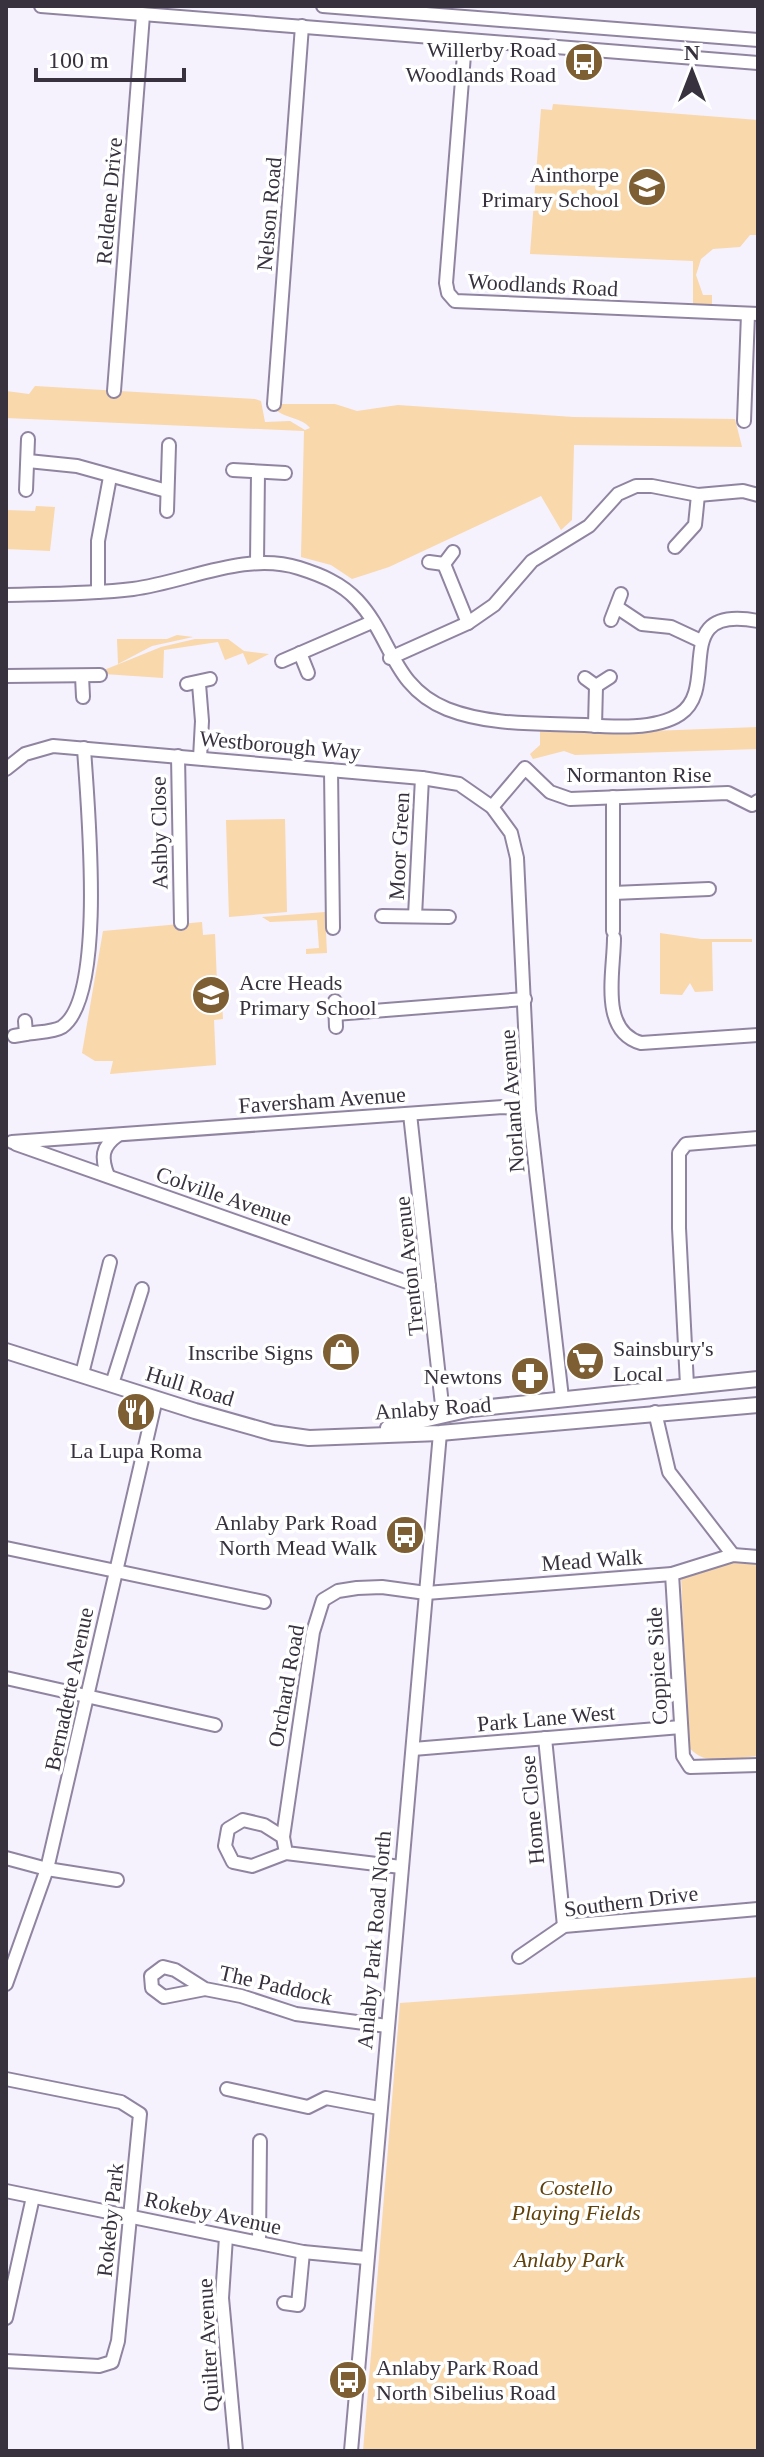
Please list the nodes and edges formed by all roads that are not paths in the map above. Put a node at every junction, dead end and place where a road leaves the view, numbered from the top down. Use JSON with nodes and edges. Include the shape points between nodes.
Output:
{"nodes":[{"id":1,"x":41,"y":6,"type":"edge"},
{"id":2,"x":323,"y":6,"type":"edge"},
{"id":3,"x":448,"y":11,"type":"edge"},
{"id":4,"x":143,"y":15,"type":"junction"},
{"id":5,"x":302,"y":26,"type":"junction"},
{"id":6,"x":758,"y":40,"type":"edge"},
{"id":7,"x":465,"y":42,"type":"junction"},
{"id":8,"x":758,"y":63,"type":"edge"},
{"id":9,"x":753,"y":314,"type":"edge"},
{"id":10,"x":114,"y":391,"type":"dead end"},
{"id":11,"x":274,"y":404,"type":"dead end"},
{"id":12,"x":744,"y":421,"type":"dead end"},
{"id":13,"x":28,"y":439,"type":"dead end"},
{"id":14,"x":169,"y":445,"type":"dead end"},
{"id":15,"x":28,"y":461,"type":"junction"},
{"id":16,"x":233,"y":470,"type":"dead end"},
{"id":17,"x":258,"y":472,"type":"junction"},
{"id":18,"x":285,"y":473,"type":"dead end"},
{"id":19,"x":110,"y":477,"type":"junction"},
{"id":20,"x":26,"y":490,"type":"dead end"},
{"id":21,"x":167,"y":491,"type":"junction"},
{"id":22,"x":698,"y":495,"type":"junction"},
{"id":23,"x":758,"y":495,"type":"edge"},
{"id":24,"x":167,"y":511,"type":"dead end"},
{"id":25,"x":675,"y":547,"type":"dead end"},
{"id":26,"x":453,"y":552,"type":"dead end"},
{"id":27,"x":429,"y":562,"type":"dead end"},
{"id":28,"x":257,"y":563,"type":"junction"},
{"id":29,"x":444,"y":564,"type":"junction"},
{"id":30,"x":98,"y":592,"type":"junction"},
{"id":31,"x":621,"y":594,"type":"dead end"},
{"id":32,"x":6,"y":595,"type":"edge"},
{"id":33,"x":618,"y":608,"type":"junction"},
{"id":34,"x":611,"y":620,"type":"dead end"},
{"id":35,"x":758,"y":621,"type":"edge"},
{"id":36,"x":372,"y":622,"type":"junction"},
{"id":37,"x":468,"y":623,"type":"junction"},
{"id":38,"x":701,"y":641,"type":"junction"},
{"id":39,"x":300,"y":653,"type":"junction"},
{"id":40,"x":390,"y":658,"type":"junction"},
{"id":41,"x":282,"y":661,"type":"dead end"},
{"id":42,"x":308,"y":673,"type":"dead end"},
{"id":43,"x":100,"y":675,"type":"dead end"},
{"id":44,"x":6,"y":676,"type":"edge"},
{"id":45,"x":82,"y":676,"type":"junction"},
{"id":46,"x":610,"y":677,"type":"dead end"},
{"id":47,"x":199,"y":682,"type":"dead end"},
{"id":48,"x":83,"y":697,"type":"dead end"},
{"id":49,"x":595,"y":726,"type":"junction"},
{"id":50,"x":84,"y":748,"type":"junction"},
{"id":51,"x":178,"y":756,"type":"junction"},
{"id":52,"x":200,"y":758,"type":"junction"},
{"id":53,"x":7,"y":765,"type":"edge"},
{"id":54,"x":331,"y":770,"type":"junction"},
{"id":55,"x":422,"y":778,"type":"junction"},
{"id":56,"x":613,"y":797,"type":"junction"},
{"id":57,"x":756,"y":806,"type":"edge"},
{"id":58,"x":492,"y":807,"type":"junction"},
{"id":59,"x":700,"y":885,"type":"dead end"},
{"id":60,"x":613,"y":893,"type":"junction"},
{"id":61,"x":186,"y":914,"type":"dead end"},
{"id":62,"x":382,"y":916,"type":"dead end"},
{"id":63,"x":415,"y":916,"type":"junction"},
{"id":64,"x":449,"y":917,"type":"dead end"},
{"id":65,"x":337,"y":920,"type":"dead end"},
{"id":66,"x":525,"y":999,"type":"junction"},
{"id":67,"x":335,"y":1014,"type":"dead end"},
{"id":68,"x":22,"y":1031,"type":"dead end"},
{"id":69,"x":758,"y":1035,"type":"edge"},
{"id":70,"x":529,"y":1110,"type":"junction"},
{"id":71,"x":410,"y":1114,"type":"junction"},
{"id":72,"x":118,"y":1135,"type":"junction"},
{"id":73,"x":758,"y":1138,"type":"edge"},
{"id":74,"x":9,"y":1141,"type":"edge"},
{"id":75,"x":108,"y":1176,"type":"junction"},
{"id":76,"x":110,"y":1262,"type":"dead end"},
{"id":77,"x":429,"y":1286,"type":"junction"},
{"id":78,"x":142,"y":1289,"type":"dead end"},
{"id":79,"x":6,"y":1351,"type":"edge"},
{"id":80,"x":82,"y":1374,"type":"junction"},
{"id":81,"x":758,"y":1379,"type":"edge"},
{"id":82,"x":112,"y":1384,"type":"junction"},
{"id":83,"x":687,"y":1385,"type":"junction"},
{"id":84,"x":562,"y":1398,"type":"junction"},
{"id":85,"x":156,"y":1399,"type":"junction"},
{"id":86,"x":758,"y":1405,"type":"edge"},
{"id":87,"x":655,"y":1412,"type":"junction"},
{"id":88,"x":443,"y":1414,"type":"junction"},
{"id":89,"x":440,"y":1433,"type":"junction"},
{"id":90,"x":365,"y":1435,"type":"junction"},
{"id":91,"x":6,"y":1548,"type":"edge"},
{"id":92,"x":733,"y":1555,"type":"junction"},
{"id":93,"x":758,"y":1557,"type":"edge"},
{"id":94,"x":115,"y":1568,"type":"junction"},
{"id":95,"x":672,"y":1574,"type":"junction"},
{"id":96,"x":426,"y":1593,"type":"junction"},
{"id":97,"x":264,"y":1602,"type":"dead end"},
{"id":98,"x":6,"y":1678,"type":"edge"},
{"id":99,"x":88,"y":1696,"type":"junction"},
{"id":100,"x":215,"y":1725,"type":"dead end"},
{"id":101,"x":681,"y":1727,"type":"junction"},
{"id":102,"x":545,"y":1738,"type":"junction"},
{"id":103,"x":413,"y":1749,"type":"junction"},
{"id":104,"x":758,"y":1765,"type":"edge"},
{"id":105,"x":283,"y":1837,"type":"junction"},
{"id":106,"x":286,"y":1853,"type":"junction"},
{"id":107,"x":6,"y":1858,"type":"edge"},
{"id":108,"x":401,"y":1867,"type":"junction"},
{"id":109,"x":47,"y":1869,"type":"junction"},
{"id":110,"x":117,"y":1880,"type":"dead end"},
{"id":111,"x":758,"y":1909,"type":"edge"},
{"id":112,"x":564,"y":1926,"type":"junction"},
{"id":113,"x":519,"y":1957,"type":"dead end"},
{"id":114,"x":6,"y":1984,"type":"edge"},
{"id":115,"x":205,"y":1989,"type":"dead end"},
{"id":116,"x":387,"y":2026,"type":"junction"},
{"id":117,"x":6,"y":2079,"type":"edge"},
{"id":118,"x":227,"y":2089,"type":"dead end"},
{"id":119,"x":379,"y":2108,"type":"junction"},
{"id":120,"x":260,"y":2141,"type":"dead end"},
{"id":121,"x":6,"y":2191,"type":"edge"},
{"id":122,"x":33,"y":2197,"type":"junction"},
{"id":123,"x":130,"y":2216,"type":"junction"},
{"id":124,"x":226,"y":2237,"type":"junction"},
{"id":125,"x":259,"y":2242,"type":"junction"},
{"id":126,"x":303,"y":2252,"type":"junction"},
{"id":127,"x":366,"y":2258,"type":"junction"},
{"id":128,"x":284,"y":2303,"type":"dead end"},
{"id":129,"x":6,"y":2318,"type":"edge"},
{"id":130,"x":6,"y":2361,"type":"edge"},
{"id":131,"x":236,"y":2451,"type":"edge"},
{"id":132,"x":351,"y":2451,"type":"edge"}],
"edges":[{"from":1,"to":4,"type":"street"},
{"from":2,"to":3,"type":"street"},
{"from":3,"to":6,"type":"street"},
{"from":4,"to":5,"type":"street"},
{"from":4,"to":10,"type":"street","name":"Reldene Drive"},
{"from":5,"to":7,"type":"street"},
{"from":5,"to":11,"type":"street","name":"Nelson Road"},
{"from":7,"to":8,"type":"street"},
{"from":7,"to":9,"type":"street","name":"Woodlands Road","via":[[446,283],[455,301]]},
{"from":9,"to":12,"type":"street"},
{"from":13,"to":15,"type":"street"},
{"from":14,"to":21,"type":"street"},
{"from":15,"to":19,"type":"street","via":[[77,466]]},
{"from":15,"to":20,"type":"street"},
{"from":16,"to":17,"type":"street"},
{"from":17,"to":18,"type":"street"},
{"from":17,"to":28,"type":"street"},
{"from":19,"to":21,"type":"street"},
{"from":19,"to":30,"type":"street","via":[[98,541]]},
{"from":21,"to":24,"type":"street"},
{"from":22,"to":23,"type":"street"},
{"from":22,"to":25,"type":"street","via":[[696,537]]},
{"from":22,"to":37,"type":"street","via":[[652,486],[618,494],[589,526],[532,561],[494,605]]},
{"from":26,"to":29,"type":"street"},
{"from":27,"to":29,"type":"street"},
{"from":28,"to":30,"type":"street"},
{"from":28,"to":36,"type":"street","via":[[281,563],[336,582]]},
{"from":29,"to":37,"type":"street"},
{"from":30,"to":32,"type":"street"},
{"from":31,"to":33,"type":"street"},
{"from":33,"to":34,"type":"street"},
{"from":33,"to":38,"type":"street","via":[[642,624],[671,627]]},
{"from":35,"to":38,"type":"street","via":[[718,624]]},
{"from":36,"to":39,"type":"street"},
{"from":36,"to":40,"type":"street"},
{"from":37,"to":40,"type":"street"},
{"from":38,"to":49,"type":"street","via":[[697,692],[679,715],[652,723]]},
{"from":39,"to":41,"type":"street"},
{"from":39,"to":42,"type":"street"},
{"from":40,"to":49,"type":"street","via":[[422,694],[472,717]]},
{"from":43,"to":45,"type":"street"},
{"from":44,"to":45,"type":"street"},
{"from":45,"to":48,"type":"street"},
{"from":46,"to":49,"type":"street","via":[[591,682]]},
{"from":47,"to":52,"type":"street"},
{"from":50,"to":51,"type":"street","name":"Westborough Way"},
{"from":50,"to":53,"type":"street","name":"Westborough Way","via":[[53,746]]},
{"from":50,"to":68,"type":"street","via":[[91,930],[81,991],[73,1015],[61,1028]]},
{"from":51,"to":52,"type":"street","name":"Westborough Way"},
{"from":51,"to":61,"type":"street","name":"Ashby Close"},
{"from":52,"to":54,"type":"street","name":"Westborough Way"},
{"from":54,"to":55,"type":"street","name":"Westborough Way"},
{"from":54,"to":65,"type":"street"},
{"from":55,"to":58,"type":"street","name":"Westborough Way","via":[[459,784]]},
{"from":55,"to":63,"type":"street","name":"Moor Green"},
{"from":56,"to":57,"type":"street","name":"Normanton Rise","via":[[728,793]]},
{"from":56,"to":58,"type":"street","name":"Normanton Rise","via":[[570,799],[550,792],[525,768]]},
{"from":56,"to":60,"type":"street"},
{"from":58,"to":66,"type":"street","name":"Norland Avenue","via":[[511,833],[517,858]]},
{"from":59,"to":60,"type":"street"},
{"from":60,"to":69,"type":"street","via":[[614,1020],[630,1040]]},
{"from":62,"to":63,"type":"street","name":"Moor Green"},
{"from":63,"to":64,"type":"street","name":"Moor Green"},
{"from":66,"to":67,"type":"street"},
{"from":66,"to":70,"type":"street","name":"Norland Avenue"},
{"from":70,"to":71,"type":"street","name":"Faversham Avenue"},
{"from":70,"to":84,"type":"street","name":"Norland Avenue"},
{"from":71,"to":72,"type":"street","name":"Faversham Avenue"},
{"from":71,"to":77,"type":"street","name":"Trenton Avenue"},
{"from":72,"to":74,"type":"street","name":"Faversham Avenue"},
{"from":72,"to":75,"type":"street","via":[[103,1153]]},
{"from":73,"to":83,"type":"street","via":[[686,1144],[679,1153]]},
{"from":74,"to":75,"type":"street","name":"Colville Avenue"},
{"from":75,"to":77,"type":"street","name":"Colville Avenue"},
{"from":76,"to":80,"type":"street"},
{"from":77,"to":88,"type":"street","name":"Trenton Avenue"},
{"from":78,"to":82,"type":"street"},
{"from":79,"to":80,"type":"main road","name":"Hull Road"},
{"from":80,"to":82,"type":"main road","name":"Hull Road"},
{"from":81,"to":83,"type":"main road","name":"Anlaby Road"},
{"from":82,"to":85,"type":"main road","name":"Hull Road"},
{"from":83,"to":84,"type":"main road","name":"Anlaby Road"},
{"from":84,"to":88,"type":"main road","name":"Anlaby Road"},
{"from":85,"to":90,"type":"main road","name":"Hull Road","via":[[273,1433],[309,1438]]},
{"from":85,"to":94,"type":"street","name":"Bernadette Avenue"},
{"from":86,"to":87,"type":"main road","name":"Anlaby Road"},
{"from":87,"to":89,"type":"main road","name":"Anlaby Road"},
{"from":87,"to":92,"type":"street","via":[[669,1472]]},
{"from":88,"to":90,"type":"main road","name":"Anlaby Road"},
{"from":89,"to":90,"type":"main road","name":"Anlaby Road"},
{"from":89,"to":96,"type":"street","name":"Anlaby Park Road North"},
{"from":91,"to":94,"type":"street"},
{"from":92,"to":93,"type":"street","name":"Mead Walk"},
{"from":92,"to":95,"type":"street","name":"Mead Walk"},
{"from":94,"to":97,"type":"street"},
{"from":94,"to":99,"type":"street","name":"Bernadette Avenue"},
{"from":95,"to":96,"type":"street","name":"Mead Walk"},
{"from":95,"to":101,"type":"street","name":"Coppice Side"},
{"from":96,"to":103,"type":"street","name":"Anlaby Park Road North"},
{"from":96,"to":105,"type":"street","name":"Orchard Road","via":[[357,1588],[323,1600],[303,1687]]},
{"from":98,"to":99,"type":"street"},
{"from":99,"to":100,"type":"street"},
{"from":99,"to":109,"type":"street","name":"Bernadette Avenue"},
{"from":101,"to":102,"type":"street","name":"Park Lane West"},
{"from":101,"to":104,"type":"street","name":"Coppice Side","via":[[683,1756],[690,1767]]},
{"from":102,"to":103,"type":"street","name":"Park Lane West"},
{"from":102,"to":112,"type":"street","name":"Home Close"},
{"from":103,"to":108,"type":"street","name":"Anlaby Park Road North"},
{"from":105,"to":106,"type":"street"},
{"from":105,"to":106,"type":"street","via":[[243,1820],[228,1829],[225,1846],[233,1862],[252,1866]]},
{"from":106,"to":108,"type":"street"},
{"from":107,"to":109,"type":"street"},
{"from":108,"to":116,"type":"street","name":"Anlaby Park Road North"},
{"from":109,"to":110,"type":"street"},
{"from":109,"to":114,"type":"street","name":"Bernadette Avenue"},
{"from":111,"to":112,"type":"street","name":"Southern Drive"},
{"from":112,"to":113,"type":"street","name":"Southern Drive"},
{"from":115,"to":116,"type":"street","name":"The Paddock","via":[[296,2014]]},
{"from":116,"to":119,"type":"street","name":"Anlaby Park Road North"},
{"from":117,"to":123,"type":"street","name":"Rokeby Park","via":[[121,2102],[140,2114]]},
{"from":118,"to":119,"type":"street","via":[[308,2107],[326,2098]]},
{"from":119,"to":127,"type":"street","name":"Anlaby Park Road North"},
{"from":120,"to":125,"type":"street"},
{"from":121,"to":122,"type":"street","name":"Rokeby Avenue"},
{"from":122,"to":123,"type":"street","name":"Rokeby Avenue"},
{"from":122,"to":129,"type":"street"},
{"from":123,"to":124,"type":"street","name":"Rokeby Avenue"},
{"from":123,"to":130,"type":"street","name":"Rokeby Park","via":[[112,2362],[99,2366]]},
{"from":124,"to":125,"type":"street","name":"Rokeby Avenue"},
{"from":124,"to":131,"type":"street","name":"Quilter Avenue","via":[[222,2298]]},
{"from":125,"to":126,"type":"street","name":"Rokeby Avenue"},
{"from":126,"to":127,"type":"street","name":"Rokeby Avenue"},
{"from":126,"to":128,"type":"street","via":[[298,2305]]},
{"from":127,"to":132,"type":"street","name":"Anlaby Park Road North"}]}
